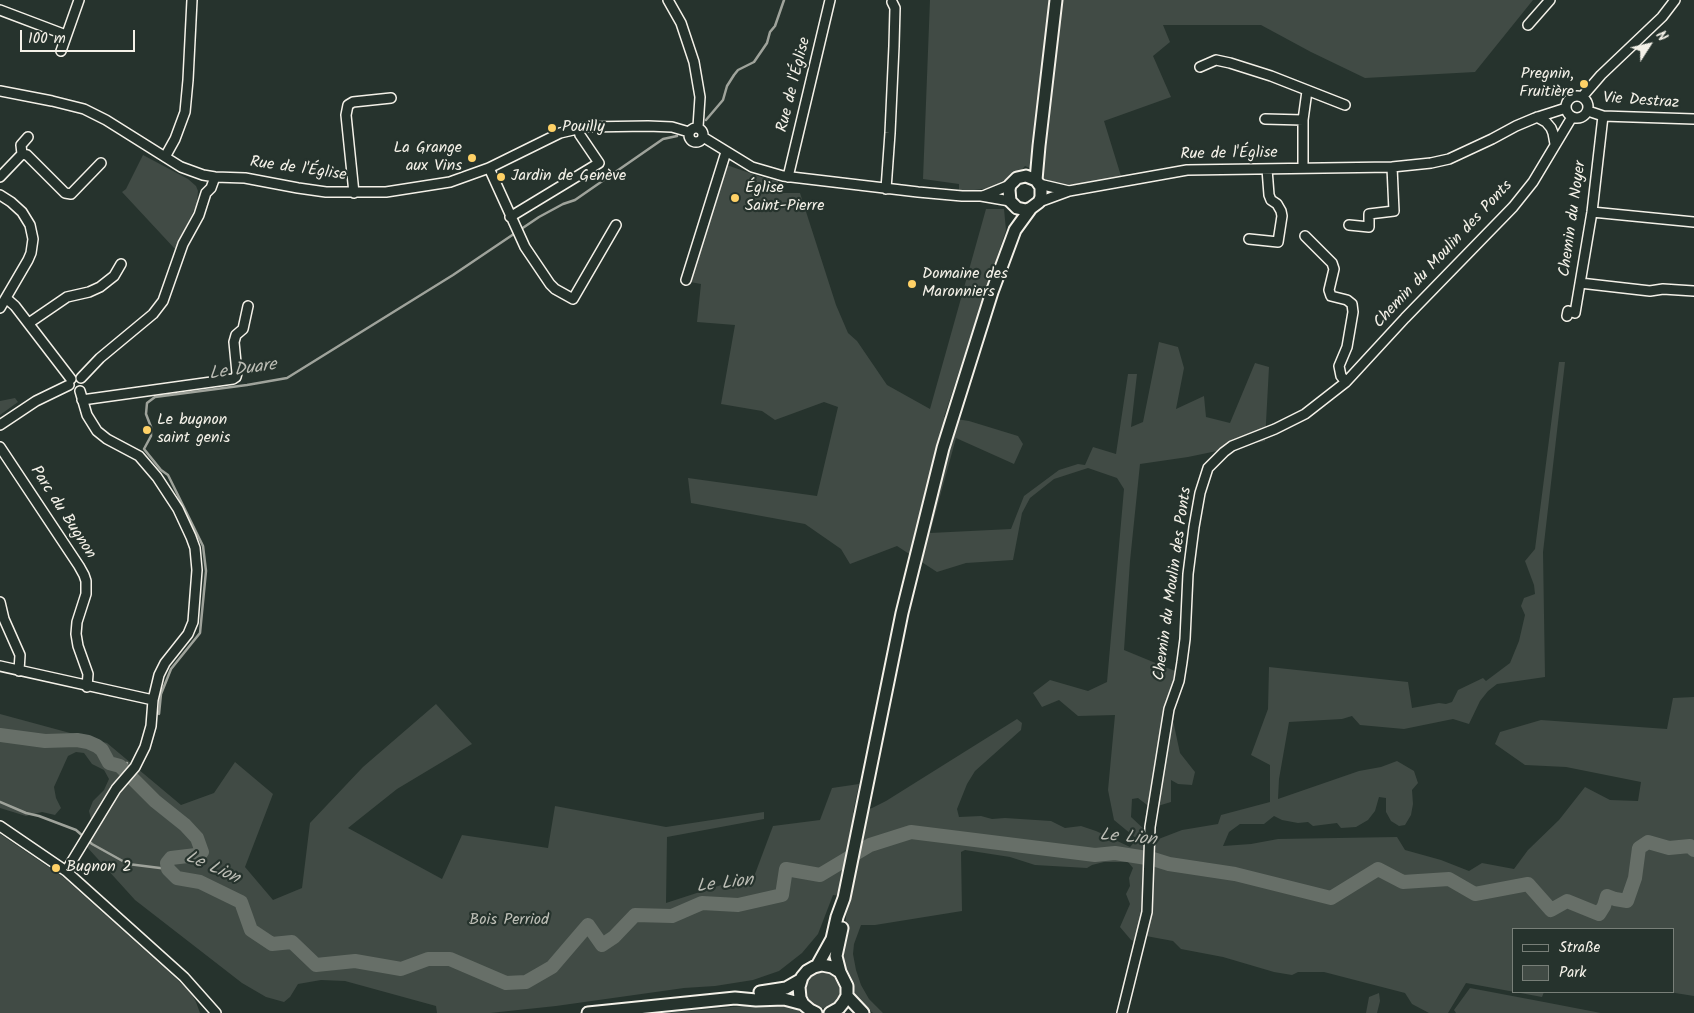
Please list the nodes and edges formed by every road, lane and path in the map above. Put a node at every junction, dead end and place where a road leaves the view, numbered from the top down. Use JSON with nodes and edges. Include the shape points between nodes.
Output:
{"nodes":[{"id":1,"x":79,"y":0,"type":"edge"},
{"id":2,"x":192,"y":0,"type":"edge"},
{"id":3,"x":668,"y":0,"type":"edge"},
{"id":4,"x":830,"y":0,"type":"edge"},
{"id":5,"x":1056,"y":0,"type":"edge"},
{"id":6,"x":1550,"y":0,"type":"edge"},
{"id":7,"x":1675,"y":0,"type":"edge"},
{"id":8,"x":892,"y":2,"type":"dead end"},
{"id":9,"x":0,"y":10,"type":"edge"},
{"id":10,"x":1528,"y":26,"type":"dead end"},
{"id":11,"x":66,"y":36,"type":"junction"},
{"id":12,"x":61,"y":51,"type":"dead end"},
{"id":13,"x":1200,"y":67,"type":"dead end"},
{"id":14,"x":0,"y":91,"type":"edge"},
{"id":15,"x":1307,"y":91,"type":"junction"},
{"id":16,"x":1582,"y":97,"type":"junction"},
{"id":17,"x":391,"y":98,"type":"dead end"},
{"id":18,"x":1345,"y":105,"type":"dead end"},
{"id":19,"x":1566,"y":108,"type":"junction"},
{"id":20,"x":1588,"y":110,"type":"junction"},
{"id":21,"x":1603,"y":116,"type":"junction"},
{"id":22,"x":1572,"y":117,"type":"junction"},
{"id":23,"x":1537,"y":118,"type":"junction"},
{"id":24,"x":1265,"y":119,"type":"dead end"},
{"id":25,"x":1694,"y":119,"type":"edge"},
{"id":26,"x":1303,"y":120,"type":"junction"},
{"id":27,"x":698,"y":127,"type":"junction"},
{"id":28,"x":578,"y":128,"type":"junction"},
{"id":29,"x":689,"y":132,"type":"junction"},
{"id":30,"x":28,"y":137,"type":"dead end"},
{"id":31,"x":703,"y":138,"type":"junction"},
{"id":32,"x":1555,"y":144,"type":"junction"},
{"id":33,"x":726,"y":152,"type":"junction"},
{"id":34,"x":22,"y":154,"type":"junction"},
{"id":35,"x":165,"y":157,"type":"junction"},
{"id":36,"x":101,"y":163,"type":"dead end"},
{"id":37,"x":1392,"y":167,"type":"junction"},
{"id":38,"x":489,"y":168,"type":"junction"},
{"id":39,"x":1303,"y":168,"type":"junction"},
{"id":40,"x":1267,"y":169,"type":"junction"},
{"id":41,"x":2,"y":171,"type":"edge"},
{"id":42,"x":203,"y":175,"type":"junction"},
{"id":43,"x":215,"y":177,"type":"junction"},
{"id":44,"x":788,"y":177,"type":"junction"},
{"id":45,"x":1032,"y":180,"type":"junction"},
{"id":46,"x":1010,"y":185,"type":"junction"},
{"id":47,"x":886,"y":189,"type":"junction"},
{"id":48,"x":1068,"y":191,"type":"junction"},
{"id":49,"x":354,"y":192,"type":"junction"},
{"id":50,"x":206,"y":193,"type":"junction"},
{"id":51,"x":0,"y":195,"type":"edge"},
{"id":52,"x":981,"y":196,"type":"junction"},
{"id":53,"x":1014,"y":204,"type":"junction"},
{"id":54,"x":1035,"y":205,"type":"junction"},
{"id":55,"x":1592,"y":212,"type":"junction"},
{"id":56,"x":510,"y":217,"type":"junction"},
{"id":57,"x":1694,"y":222,"type":"edge"},
{"id":58,"x":616,"y":225,"type":"dead end"},
{"id":59,"x":1349,"y":225,"type":"dead end"},
{"id":60,"x":1015,"y":230,"type":"junction"},
{"id":61,"x":1305,"y":236,"type":"dead end"},
{"id":62,"x":1249,"y":239,"type":"dead end"},
{"id":63,"x":121,"y":264,"type":"dead end"},
{"id":64,"x":686,"y":280,"type":"dead end"},
{"id":65,"x":1580,"y":283,"type":"junction"},
{"id":66,"x":1694,"y":291,"type":"edge"},
{"id":67,"x":7,"y":299,"type":"junction"},
{"id":68,"x":248,"y":306,"type":"dead end"},
{"id":69,"x":0,"y":308,"type":"edge"},
{"id":70,"x":1567,"y":316,"type":"dead end"},
{"id":71,"x":29,"y":323,"type":"junction"},
{"id":72,"x":81,"y":378,"type":"junction"},
{"id":73,"x":70,"y":382,"type":"junction"},
{"id":74,"x":1346,"y":382,"type":"junction"},
{"id":75,"x":80,"y":391,"type":"junction"},
{"id":76,"x":82,"y":400,"type":"junction"},
{"id":77,"x":0,"y":425,"type":"edge"},
{"id":78,"x":0,"y":447,"type":"edge"},
{"id":79,"x":0,"y":602,"type":"edge"},
{"id":80,"x":2,"y":616,"type":"edge"},
{"id":81,"x":0,"y":666,"type":"edge"},
{"id":82,"x":19,"y":671,"type":"junction"},
{"id":83,"x":87,"y":686,"type":"junction"},
{"id":84,"x":152,"y":700,"type":"junction"},
{"id":85,"x":0,"y":826,"type":"edge"},
{"id":86,"x":66,"y":871,"type":"junction"},
{"id":87,"x":844,"y":898,"type":"junction"},
{"id":88,"x":817,"y":966,"type":"junction"},
{"id":89,"x":840,"y":972,"type":"junction"},
{"id":90,"x":800,"y":980,"type":"junction"},
{"id":91,"x":846,"y":996,"type":"junction"},
{"id":92,"x":735,"y":998,"type":"junction"},
{"id":93,"x":204,"y":1000,"type":"junction"},
{"id":94,"x":803,"y":1004,"type":"junction"},
{"id":95,"x":207,"y":1013,"type":"edge"},
{"id":96,"x":216,"y":1013,"type":"edge"},
{"id":97,"x":588,"y":1013,"type":"edge"},
{"id":98,"x":816,"y":1013,"type":"edge"},
{"id":99,"x":832,"y":1013,"type":"edge"},
{"id":100,"x":863,"y":1013,"type":"edge"},
{"id":101,"x":1122,"y":1013,"type":"edge"}],
"edges":[{"from":1,"to":11,"type":"street"},
{"from":2,"to":35,"type":"street","via":[[184,112],[176,139]]},
{"from":3,"to":27,"type":"street","via":[[694,62],[700,97]]},
{"from":4,"to":44,"type":"street","name":"Rue de l'Église"},
{"from":5,"to":45,"type":"main road"},
{"from":6,"to":10,"type":"street"},
{"from":7,"to":16,"type":"street"},
{"from":8,"to":47,"type":"street","via":[[895,8],[894,46]]},
{"from":9,"to":11,"type":"street"},
{"from":11,"to":12,"type":"street"},
{"from":13,"to":15,"type":"street","via":[[1216,60],[1271,76]]},
{"from":14,"to":35,"type":"street","name":"Rue de l'Église","via":[[84,109]]},
{"from":15,"to":18,"type":"street"},
{"from":15,"to":26,"type":"street"},
{"from":16,"to":19,"type":"street","via":[[1570,99]]},
{"from":16,"to":20,"type":"street","via":[[1588,104]]},
{"from":17,"to":49,"type":"street","via":[[348,105],[346,115]]},
{"from":19,"to":22,"type":"street"},
{"from":19,"to":23,"type":"street","name":"Rue de l'Église"},
{"from":20,"to":21,"type":"street","name":"Vie Destraz"},
{"from":20,"to":22,"type":"street","via":[[1581,117]]},
{"from":21,"to":25,"type":"street","name":"Vie Destraz"},
{"from":21,"to":55,"type":"street","name":"Chemin du Noyer"},
{"from":22,"to":32,"type":"street","name":"Chemin du Moulin des Ponts"},
{"from":23,"to":32,"type":"street","via":[[1551,128]]},
{"from":23,"to":37,"type":"street","name":"Rue de l'Église","via":[[1450,159]]},
{"from":24,"to":26,"type":"street"},
{"from":26,"to":39,"type":"street"},
{"from":27,"to":29,"type":"street"},
{"from":27,"to":31,"type":"street"},
{"from":28,"to":29,"type":"street","name":"Rue de l'Église","via":[[648,126]]},
{"from":28,"to":38,"type":"street","name":"Rue de l'Église","via":[[550,137]]},
{"from":28,"to":56,"type":"street","via":[[599,163]]},
{"from":29,"to":31,"type":"street","via":[[694,142]]},
{"from":30,"to":34,"type":"street","via":[[21,145]]},
{"from":31,"to":33,"type":"street"},
{"from":32,"to":74,"type":"street","name":"Chemin du Moulin des Ponts","via":[[1533,182],[1513,207]]},
{"from":33,"to":44,"type":"street","via":[[752,168]]},
{"from":33,"to":64,"type":"street"},
{"from":34,"to":36,"type":"street","via":[[28,155],[65,194],[70,194]]},
{"from":34,"to":41,"type":"street"},
{"from":35,"to":42,"type":"street","name":"Rue de l'Église"},
{"from":37,"to":39,"type":"street","name":"Rue de l'Église"},
{"from":37,"to":59,"type":"street","via":[[1394,211],[1368,214],[1369,227]]},
{"from":38,"to":49,"type":"street","name":"Rue de l'Église","via":[[435,185],[386,192]]},
{"from":38,"to":56,"type":"street"},
{"from":39,"to":40,"type":"street","name":"Rue de l'Église"},
{"from":40,"to":48,"type":"street","name":"Rue de l'Église","via":[[1178,171]]},
{"from":40,"to":62,"type":"street","via":[[1269,195],[1282,216],[1278,242]]},
{"from":42,"to":43,"type":"street","name":"Rue de l'Église"},
{"from":42,"to":50,"type":"street"},
{"from":43,"to":49,"type":"street","name":"Rue de l'Église","via":[[245,178],[312,190]]},
{"from":43,"to":50,"type":"street"},
{"from":44,"to":47,"type":"street"},
{"from":45,"to":46,"type":"main road","via":[[1017,178]]},
{"from":45,"to":48,"type":"street","name":"Rue de l'Église"},
{"from":45,"to":54,"type":"main road","via":[[1042,191]]},
{"from":46,"to":52,"type":"street"},
{"from":46,"to":53,"type":"main road","via":[[1009,196]]},
{"from":47,"to":52,"type":"street"},
{"from":48,"to":54,"type":"street","name":"Rue de l'Église"},
{"from":50,"to":72,"type":"street","via":[[199,215],[183,244],[163,301],[153,314]]},
{"from":51,"to":67,"type":"street","via":[[22,212],[34,239],[28,260]]},
{"from":52,"to":53,"type":"street"},
{"from":53,"to":54,"type":"main road","via":[[1026,210]]},
{"from":53,"to":60,"type":"main road"},
{"from":54,"to":60,"type":"main road"},
{"from":55,"to":57,"type":"street"},
{"from":55,"to":65,"type":"street","name":"Chemin du Noyer"},
{"from":56,"to":58,"type":"street","via":[[520,239],[550,284],[573,299]]},
{"from":60,"to":87,"type":"main road","via":[[943,448],[904,604]]},
{"from":61,"to":74,"type":"street","name":"Chemin du Moulin des Ponts","via":[[1332,263],[1331,296],[1352,304],[1347,347],[1339,366]]},
{"from":63,"to":71,"type":"street","via":[[114,276],[100,287],[67,297]]},
{"from":65,"to":66,"type":"street","via":[[1650,291]]},
{"from":65,"to":70,"type":"street","name":"Chemin du Noyer","via":[[1575,313],[1568,311]]},
{"from":67,"to":69,"type":"street"},
{"from":67,"to":71,"type":"street"},
{"from":68,"to":76,"type":"street","via":[[243,330],[236,335],[234,342],[237,373],[233,379]]},
{"from":71,"to":73,"type":"street"},
{"from":72,"to":73,"type":"street","via":[[78,376]]},
{"from":72,"to":75,"type":"street","via":[[84,385]]},
{"from":73,"to":75,"type":"street","via":[[73,390]]},
{"from":73,"to":77,"type":"street"},
{"from":74,"to":101,"type":"street","name":"Chemin du Moulin des Ponts","via":[[1299,418],[1232,446],[1214,461],[1204,476],[1188,574],[1182,662],[1169,709],[1150,826],[1148,912]]},
{"from":75,"to":76,"type":"street"},
{"from":76,"to":84,"type":"street","via":[[91,423],[98,431],[139,456],[158,477],[178,508],[195,548],[197,570],[193,622],[159,676]]},
{"from":78,"to":83,"type":"street","name":"Parc du Bugnon","via":[[84,575],[86,594],[76,634],[88,674]]},
{"from":79,"to":80,"type":"street"},
{"from":80,"to":82,"type":"street","via":[[20,656]]},
{"from":81,"to":82,"type":"street"},
{"from":82,"to":83,"type":"street"},
{"from":83,"to":84,"type":"street"},
{"from":84,"to":86,"type":"street","via":[[148,740],[135,767],[122,782]]},
{"from":85,"to":86,"type":"street"},
{"from":86,"to":93,"type":"street","via":[[184,977]]},
{"from":87,"to":88,"type":"main road","via":[[832,939]]},
{"from":87,"to":89,"type":"main road","via":[[844,919],[836,956]]},
{"from":88,"to":89,"type":"main road","via":[[827,966]]},
{"from":88,"to":90,"type":"main road"},
{"from":89,"to":91,"type":"main road","via":[[847,986]]},
{"from":90,"to":92,"type":"main road","via":[[786,988]]},
{"from":90,"to":94,"type":"main road","via":[[799,994]]},
{"from":91,"to":99,"type":"main road"},
{"from":91,"to":100,"type":"main road"},
{"from":92,"to":94,"type":"main road","via":[[784,999]]},
{"from":92,"to":97,"type":"main road"},
{"from":93,"to":95,"type":"street"},
{"from":93,"to":96,"type":"street"},
{"from":94,"to":98,"type":"main road"}]}
